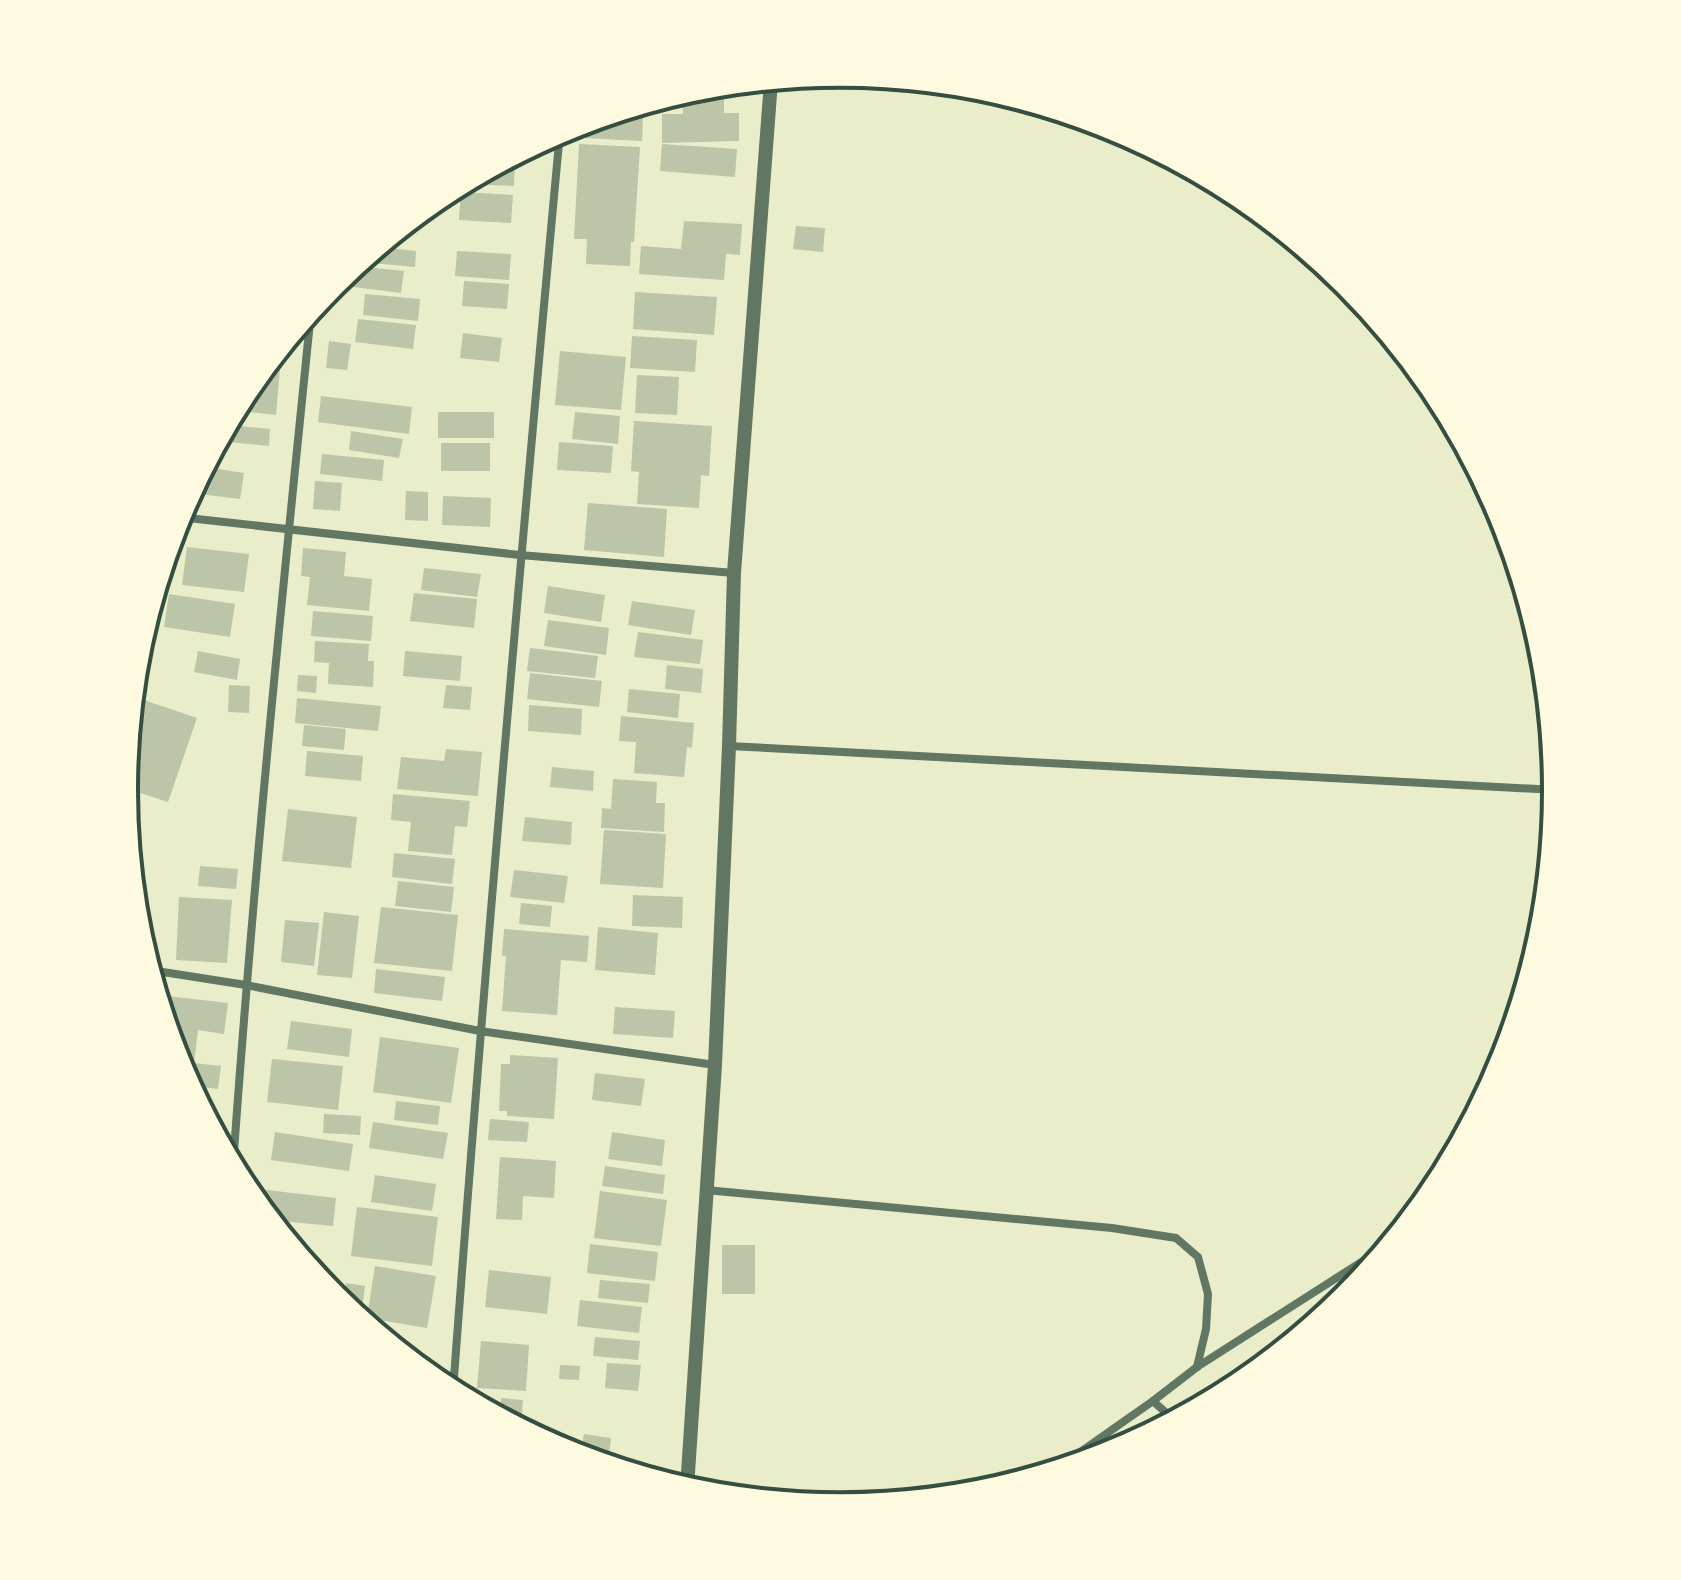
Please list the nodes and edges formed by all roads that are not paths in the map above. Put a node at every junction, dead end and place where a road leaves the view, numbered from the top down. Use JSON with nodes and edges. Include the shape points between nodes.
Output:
{"nodes":[{"id":1,"x":770,"y":92,"type":"edge"},
{"id":2,"x":559,"y":147,"type":"edge"},
{"id":3,"x":309,"y":332,"type":"edge"},
{"id":4,"x":193,"y":519,"type":"edge"},
{"id":5,"x":289,"y":529,"type":"junction"},
{"id":6,"x":520,"y":555,"type":"junction"},
{"id":7,"x":734,"y":573,"type":"junction"},
{"id":8,"x":729,"y":746,"type":"junction"},
{"id":9,"x":1542,"y":789,"type":"edge"},
{"id":10,"x":162,"y":972,"type":"edge"},
{"id":11,"x":246,"y":985,"type":"junction"},
{"id":12,"x":480,"y":1031,"type":"junction"},
{"id":13,"x":715,"y":1065,"type":"junction"},
{"id":14,"x":235,"y":1144,"type":"edge"},
{"id":15,"x":706,"y":1190,"type":"junction"},
{"id":16,"x":1357,"y":1265,"type":"edge"},
{"id":17,"x":1197,"y":1367,"type":"junction"},
{"id":18,"x":454,"y":1377,"type":"edge"},
{"id":19,"x":1153,"y":1401,"type":"junction"},
{"id":20,"x":1165,"y":1412,"type":"edge"},
{"id":21,"x":1087,"y":1447,"type":"edge"},
{"id":22,"x":688,"y":1475,"type":"edge"}],
"edges":[{"from":1,"to":7,"type":"street"},
{"from":2,"to":6,"type":"street"},
{"from":3,"to":5,"type":"street"},
{"from":4,"to":5,"type":"street"},
{"from":5,"to":6,"type":"street"},
{"from":5,"to":11,"type":"street"},
{"from":6,"to":7,"type":"street"},
{"from":6,"to":12,"type":"street"},
{"from":7,"to":8,"type":"street"},
{"from":8,"to":9,"type":"street"},
{"from":8,"to":13,"type":"street"},
{"from":10,"to":11,"type":"street"},
{"from":11,"to":12,"type":"street"},
{"from":11,"to":14,"type":"street"},
{"from":12,"to":13,"type":"street"},
{"from":12,"to":18,"type":"street"},
{"from":13,"to":15,"type":"street"},
{"from":15,"to":17,"type":"street","via":[[1176,1238],[1198,1257],[1208,1294]]},
{"from":15,"to":22,"type":"street"},
{"from":16,"to":17,"type":"street"},
{"from":17,"to":19,"type":"street"},
{"from":19,"to":20,"type":"street"},
{"from":19,"to":21,"type":"street"}]}
